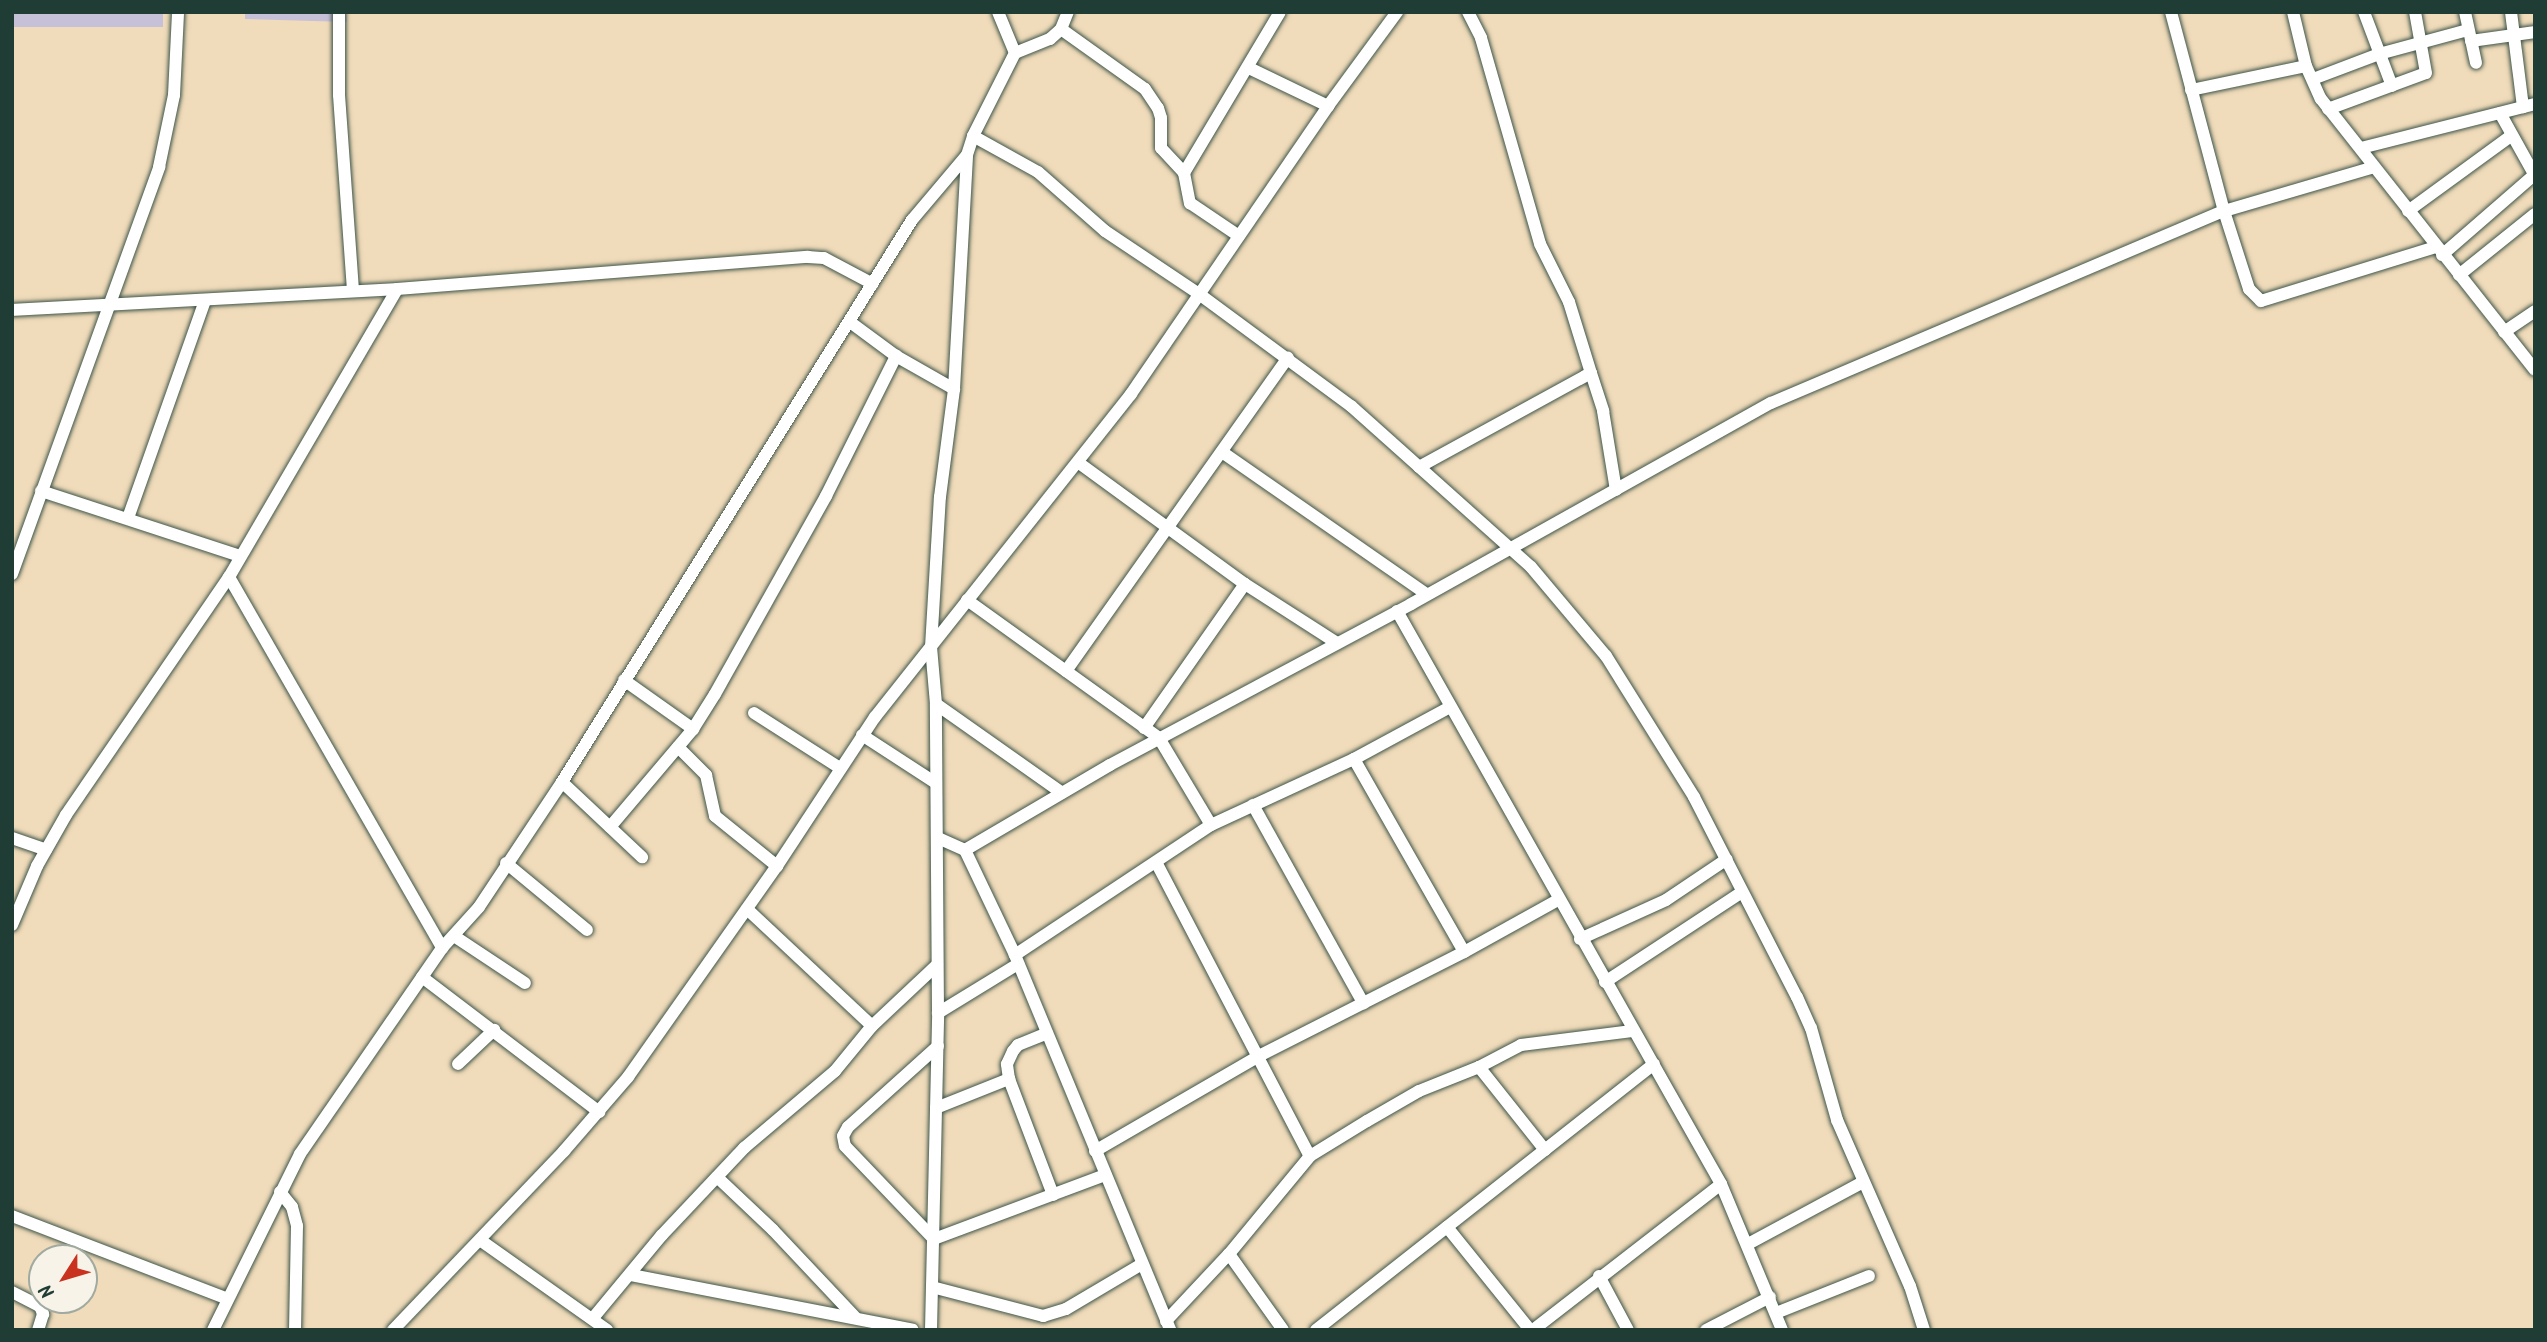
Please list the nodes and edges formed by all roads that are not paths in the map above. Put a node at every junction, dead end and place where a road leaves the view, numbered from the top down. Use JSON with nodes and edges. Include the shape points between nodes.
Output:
{"nodes":[{"id":1,"x":178,"y":12,"type":"edge"},
{"id":2,"x":339,"y":12,"type":"edge"},
{"id":3,"x":998,"y":12,"type":"edge"},
{"id":4,"x":1068,"y":12,"type":"edge"},
{"id":5,"x":1280,"y":12,"type":"edge"},
{"id":6,"x":1397,"y":12,"type":"edge"},
{"id":7,"x":1468,"y":12,"type":"edge"},
{"id":8,"x":2171,"y":12,"type":"edge"},
{"id":9,"x":2293,"y":12,"type":"edge"},
{"id":10,"x":2364,"y":12,"type":"edge"},
{"id":11,"x":2415,"y":12,"type":"edge"},
{"id":12,"x":2465,"y":12,"type":"edge"},
{"id":13,"x":2511,"y":12,"type":"edge"},
{"id":14,"x":1061,"y":29,"type":"junction"},
{"id":15,"x":2535,"y":32,"type":"edge"},
{"id":16,"x":2512,"y":33,"type":"junction"},
{"id":17,"x":2470,"y":35,"type":"junction"},
{"id":18,"x":2421,"y":42,"type":"junction"},
{"id":19,"x":1015,"y":53,"type":"junction"},
{"id":20,"x":2379,"y":54,"type":"junction"},
{"id":21,"x":2476,"y":63,"type":"dead end"},
{"id":22,"x":2306,"y":66,"type":"junction"},
{"id":23,"x":1249,"y":68,"type":"junction"},
{"id":24,"x":2313,"y":79,"type":"junction"},
{"id":25,"x":2392,"y":86,"type":"junction"},
{"id":26,"x":2191,"y":90,"type":"junction"},
{"id":27,"x":1328,"y":106,"type":"junction"},
{"id":28,"x":2529,"y":106,"type":"edge"},
{"id":29,"x":2328,"y":109,"type":"junction"},
{"id":30,"x":2500,"y":113,"type":"junction"},
{"id":31,"x":973,"y":136,"type":"junction"},
{"id":32,"x":2511,"y":136,"type":"junction"},
{"id":33,"x":2361,"y":148,"type":"junction"},
{"id":34,"x":2535,"y":150,"type":"edge"},
{"id":35,"x":2521,"y":154,"type":"junction"},
{"id":36,"x":967,"y":155,"type":"junction"},
{"id":37,"x":2374,"y":167,"type":"junction"},
{"id":38,"x":1184,"y":173,"type":"junction"},
{"id":39,"x":2534,"y":176,"type":"edge"},
{"id":40,"x":2224,"y":211,"type":"junction"},
{"id":41,"x":2408,"y":211,"type":"junction"},
{"id":42,"x":2535,"y":214,"type":"edge"},
{"id":43,"x":1239,"y":236,"type":"junction"},
{"id":44,"x":2438,"y":251,"type":"junction"},
{"id":45,"x":2459,"y":275,"type":"junction"},
{"id":46,"x":873,"y":284,"type":"junction"},
{"id":47,"x":397,"y":289,"type":"junction"},
{"id":48,"x":353,"y":291,"type":"junction"},
{"id":49,"x":1199,"y":294,"type":"junction"},
{"id":50,"x":205,"y":300,"type":"junction"},
{"id":51,"x":109,"y":306,"type":"junction"},
{"id":52,"x":12,"y":310,"type":"edge"},
{"id":53,"x":2535,"y":311,"type":"edge"},
{"id":54,"x":850,"y":322,"type":"junction"},
{"id":55,"x":2504,"y":332,"type":"junction"},
{"id":56,"x":896,"y":356,"type":"junction"},
{"id":57,"x":1288,"y":358,"type":"junction"},
{"id":58,"x":2535,"y":370,"type":"edge"},
{"id":59,"x":1591,"y":373,"type":"junction"},
{"id":60,"x":954,"y":389,"type":"junction"},
{"id":61,"x":1222,"y":452,"type":"junction"},
{"id":62,"x":1079,"y":463,"type":"junction"},
{"id":63,"x":1419,"y":467,"type":"junction"},
{"id":64,"x":1616,"y":490,"type":"junction"},
{"id":65,"x":41,"y":491,"type":"junction"},
{"id":66,"x":128,"y":518,"type":"junction"},
{"id":67,"x":1167,"y":528,"type":"junction"},
{"id":68,"x":1509,"y":549,"type":"junction"},
{"id":69,"x":240,"y":556,"type":"junction"},
{"id":70,"x":12,"y":575,"type":"edge"},
{"id":71,"x":229,"y":578,"type":"junction"},
{"id":72,"x":1245,"y":584,"type":"junction"},
{"id":73,"x":1426,"y":594,"type":"junction"},
{"id":74,"x":967,"y":600,"type":"junction"},
{"id":75,"x":1397,"y":611,"type":"junction"},
{"id":76,"x":1336,"y":643,"type":"junction"},
{"id":77,"x":931,"y":647,"type":"junction"},
{"id":78,"x":1066,"y":671,"type":"junction"},
{"id":79,"x":624,"y":680,"type":"junction"},
{"id":80,"x":936,"y":704,"type":"junction"},
{"id":81,"x":1450,"y":707,"type":"junction"},
{"id":82,"x":754,"y":713,"type":"dead end"},
{"id":83,"x":1144,"y":728,"type":"junction"},
{"id":84,"x":693,"y":729,"type":"junction"},
{"id":85,"x":863,"y":735,"type":"junction"},
{"id":86,"x":1160,"y":738,"type":"junction"},
{"id":87,"x":678,"y":747,"type":"junction"},
{"id":88,"x":1354,"y":759,"type":"junction"},
{"id":89,"x":840,"y":768,"type":"junction"},
{"id":90,"x":562,"y":782,"type":"junction"},
{"id":91,"x":936,"y":783,"type":"junction"},
{"id":92,"x":1062,"y":793,"type":"junction"},
{"id":93,"x":1253,"y":805,"type":"junction"},
{"id":94,"x":1211,"y":825,"type":"junction"},
{"id":95,"x":610,"y":827,"type":"junction"},
{"id":96,"x":12,"y":838,"type":"edge"},
{"id":97,"x":938,"y":838,"type":"junction"},
{"id":98,"x":46,"y":850,"type":"junction"},
{"id":99,"x":965,"y":850,"type":"junction"},
{"id":100,"x":642,"y":858,"type":"dead end"},
{"id":101,"x":1727,"y":859,"type":"junction"},
{"id":102,"x":1156,"y":862,"type":"junction"},
{"id":103,"x":506,"y":863,"type":"junction"},
{"id":104,"x":777,"y":866,"type":"junction"},
{"id":105,"x":1742,"y":892,"type":"junction"},
{"id":106,"x":1558,"y":900,"type":"junction"},
{"id":107,"x":747,"y":909,"type":"junction"},
{"id":108,"x":12,"y":925,"type":"edge"},
{"id":109,"x":587,"y":930,"type":"dead end"},
{"id":110,"x":454,"y":936,"type":"junction"},
{"id":111,"x":1580,"y":939,"type":"junction"},
{"id":112,"x":442,"y":948,"type":"junction"},
{"id":113,"x":1464,"y":952,"type":"junction"},
{"id":114,"x":1017,"y":959,"type":"junction"},
{"id":115,"x":937,"y":965,"type":"junction"},
{"id":116,"x":422,"y":977,"type":"junction"},
{"id":117,"x":1605,"y":982,"type":"junction"},
{"id":118,"x":526,"y":983,"type":"dead end"},
{"id":119,"x":1363,"y":1003,"type":"junction"},
{"id":120,"x":938,"y":1013,"type":"junction"},
{"id":121,"x":872,"y":1026,"type":"junction"},
{"id":122,"x":494,"y":1030,"type":"junction"},
{"id":123,"x":1632,"y":1031,"type":"junction"},
{"id":124,"x":1045,"y":1034,"type":"junction"},
{"id":125,"x":938,"y":1046,"type":"junction"},
{"id":126,"x":1256,"y":1057,"type":"junction"},
{"id":127,"x":458,"y":1064,"type":"dead end"},
{"id":128,"x":1654,"y":1064,"type":"junction"},
{"id":129,"x":1479,"y":1067,"type":"junction"},
{"id":130,"x":1009,"y":1079,"type":"junction"},
{"id":131,"x":936,"y":1108,"type":"junction"},
{"id":132,"x":599,"y":1112,"type":"junction"},
{"id":133,"x":1545,"y":1150,"type":"junction"},
{"id":134,"x":1096,"y":1151,"type":"junction"},
{"id":135,"x":1310,"y":1156,"type":"junction"},
{"id":136,"x":1105,"y":1175,"type":"junction"},
{"id":137,"x":717,"y":1177,"type":"junction"},
{"id":138,"x":1863,"y":1182,"type":"junction"},
{"id":139,"x":1721,"y":1184,"type":"junction"},
{"id":140,"x":280,"y":1192,"type":"junction"},
{"id":141,"x":1054,"y":1195,"type":"junction"},
{"id":142,"x":12,"y":1216,"type":"edge"},
{"id":143,"x":1447,"y":1227,"type":"junction"},
{"id":144,"x":934,"y":1239,"type":"junction"},
{"id":145,"x":480,"y":1240,"type":"junction"},
{"id":146,"x":1748,"y":1244,"type":"junction"},
{"id":147,"x":1229,"y":1254,"type":"junction"},
{"id":148,"x":1142,"y":1264,"type":"junction"},
{"id":149,"x":631,"y":1275,"type":"junction"},
{"id":150,"x":1599,"y":1276,"type":"junction"},
{"id":151,"x":1869,"y":1276,"type":"dead end"},
{"id":152,"x":932,"y":1287,"type":"junction"},
{"id":153,"x":12,"y":1292,"type":"edge"},
{"id":154,"x":1770,"y":1297,"type":"junction"},
{"id":155,"x":228,"y":1299,"type":"junction"},
{"id":156,"x":1776,"y":1313,"type":"junction"},
{"id":157,"x":593,"y":1318,"type":"junction"},
{"id":158,"x":855,"y":1318,"type":"junction"},
{"id":159,"x":1168,"y":1325,"type":"edge"},
{"id":160,"x":38,"y":1330,"type":"edge"},
{"id":161,"x":213,"y":1330,"type":"edge"},
{"id":162,"x":295,"y":1330,"type":"edge"},
{"id":163,"x":393,"y":1330,"type":"edge"},
{"id":164,"x":607,"y":1330,"type":"edge"},
{"id":165,"x":913,"y":1330,"type":"edge"},
{"id":166,"x":931,"y":1330,"type":"edge"},
{"id":167,"x":1283,"y":1330,"type":"edge"},
{"id":168,"x":1316,"y":1330,"type":"edge"},
{"id":169,"x":1531,"y":1330,"type":"edge"},
{"id":170,"x":1628,"y":1330,"type":"edge"},
{"id":171,"x":1706,"y":1330,"type":"edge"},
{"id":172,"x":1783,"y":1330,"type":"edge"},
{"id":173,"x":1924,"y":1330,"type":"edge"}],
"edges":[{"from":1,"to":51,"type":"street","via":[[174,95],[159,167]]},
{"from":2,"to":48,"type":"street","via":[[339,95]]},
{"from":3,"to":19,"type":"street"},
{"from":4,"to":14,"type":"street"},
{"from":5,"to":23,"type":"street"},
{"from":6,"to":27,"type":"street"},
{"from":7,"to":59,"type":"street","via":[[1481,38],[1540,244],[1569,302]]},
{"from":8,"to":26,"type":"street"},
{"from":9,"to":22,"type":"street"},
{"from":10,"to":20,"type":"street"},
{"from":11,"to":18,"type":"street"},
{"from":12,"to":17,"type":"street"},
{"from":13,"to":16,"type":"street"},
{"from":14,"to":19,"type":"street","via":[[1036,47]]},
{"from":14,"to":38,"type":"street","via":[[1145,89],[1161,118],[1161,148]]},
{"from":15,"to":16,"type":"street"},
{"from":16,"to":17,"type":"street"},
{"from":16,"to":28,"type":"street"},
{"from":17,"to":18,"type":"street"},
{"from":17,"to":21,"type":"street"},
{"from":18,"to":20,"type":"street"},
{"from":18,"to":25,"type":"street","via":[[2426,73]]},
{"from":19,"to":31,"type":"street"},
{"from":20,"to":24,"type":"street"},
{"from":20,"to":25,"type":"street"},
{"from":22,"to":24,"type":"street"},
{"from":22,"to":26,"type":"street"},
{"from":23,"to":27,"type":"street"},
{"from":23,"to":38,"type":"street"},
{"from":24,"to":29,"type":"street"},
{"from":25,"to":29,"type":"street"},
{"from":26,"to":40,"type":"street"},
{"from":27,"to":43,"type":"street"},
{"from":28,"to":30,"type":"street"},
{"from":29,"to":33,"type":"street"},
{"from":30,"to":32,"type":"street"},
{"from":30,"to":33,"type":"street"},
{"from":31,"to":36,"type":"street"},
{"from":31,"to":49,"type":"street","via":[[1038,172],[1105,231]]},
{"from":32,"to":35,"type":"street"},
{"from":32,"to":41,"type":"street"},
{"from":33,"to":37,"type":"street"},
{"from":34,"to":35,"type":"street"},
{"from":35,"to":39,"type":"street"},
{"from":36,"to":46,"type":"street","via":[[932,193]]},
{"from":36,"to":60,"type":"street"},
{"from":37,"to":40,"type":"street"},
{"from":37,"to":41,"type":"street"},
{"from":38,"to":43,"type":"street","via":[[1190,203]]},
{"from":39,"to":44,"type":"street"},
{"from":40,"to":44,"type":"street","via":[[2249,289],[2261,301]]},
{"from":40,"to":64,"type":"street","via":[[1771,403]]},
{"from":41,"to":44,"type":"street"},
{"from":42,"to":45,"type":"street"},
{"from":43,"to":49,"type":"street"},
{"from":44,"to":45,"type":"street"},
{"from":45,"to":55,"type":"street"},
{"from":46,"to":47,"type":"street","via":[[824,258],[808,257]]},
{"from":46,"to":54,"type":"street"},
{"from":47,"to":48,"type":"street"},
{"from":47,"to":69,"type":"street"},
{"from":48,"to":50,"type":"street"},
{"from":49,"to":57,"type":"street"},
{"from":49,"to":62,"type":"street"},
{"from":50,"to":51,"type":"street"},
{"from":50,"to":66,"type":"street"},
{"from":51,"to":52,"type":"street"},
{"from":51,"to":65,"type":"street"},
{"from":53,"to":55,"type":"street"},
{"from":54,"to":56,"type":"street"},
{"from":54,"to":79,"type":"street"},
{"from":55,"to":58,"type":"street"},
{"from":56,"to":60,"type":"street"},
{"from":56,"to":84,"type":"street","via":[[826,496]]},
{"from":57,"to":61,"type":"street"},
{"from":57,"to":63,"type":"street"},
{"from":59,"to":63,"type":"street"},
{"from":59,"to":64,"type":"street","via":[[1603,411]]},
{"from":60,"to":77,"type":"street","via":[[940,496]]},
{"from":61,"to":67,"type":"street"},
{"from":61,"to":73,"type":"street"},
{"from":62,"to":67,"type":"street"},
{"from":62,"to":74,"type":"street"},
{"from":63,"to":68,"type":"street"},
{"from":64,"to":68,"type":"street"},
{"from":65,"to":66,"type":"street"},
{"from":65,"to":70,"type":"street"},
{"from":66,"to":69,"type":"street"},
{"from":67,"to":72,"type":"street"},
{"from":67,"to":78,"type":"street"},
{"from":68,"to":73,"type":"street"},
{"from":68,"to":101,"type":"street","via":[[1531,567],[1606,656]]},
{"from":69,"to":71,"type":"street"},
{"from":71,"to":98,"type":"street","via":[[75,799]]},
{"from":71,"to":112,"type":"street"},
{"from":72,"to":76,"type":"street"},
{"from":72,"to":83,"type":"street"},
{"from":73,"to":75,"type":"street"},
{"from":74,"to":77,"type":"street"},
{"from":74,"to":78,"type":"street"},
{"from":75,"to":76,"type":"street"},
{"from":75,"to":81,"type":"street"},
{"from":76,"to":86,"type":"street"},
{"from":77,"to":80,"type":"street"},
{"from":77,"to":85,"type":"street"},
{"from":78,"to":83,"type":"street"},
{"from":79,"to":84,"type":"street"},
{"from":79,"to":90,"type":"street"},
{"from":80,"to":91,"type":"street"},
{"from":80,"to":92,"type":"street"},
{"from":81,"to":88,"type":"street"},
{"from":81,"to":106,"type":"street"},
{"from":82,"to":89,"type":"street"},
{"from":83,"to":86,"type":"street"},
{"from":84,"to":87,"type":"street"},
{"from":85,"to":89,"type":"street"},
{"from":85,"to":91,"type":"street"},
{"from":86,"to":92,"type":"street"},
{"from":86,"to":94,"type":"street"},
{"from":87,"to":95,"type":"street"},
{"from":87,"to":104,"type":"street","via":[[706,775],[716,816]]},
{"from":88,"to":93,"type":"street"},
{"from":88,"to":113,"type":"street"},
{"from":89,"to":104,"type":"street"},
{"from":90,"to":95,"type":"street"},
{"from":90,"to":103,"type":"street"},
{"from":91,"to":97,"type":"street"},
{"from":92,"to":99,"type":"street"},
{"from":93,"to":94,"type":"street"},
{"from":93,"to":119,"type":"street"},
{"from":94,"to":102,"type":"street"},
{"from":95,"to":100,"type":"street"},
{"from":96,"to":98,"type":"street"},
{"from":97,"to":99,"type":"street"},
{"from":97,"to":115,"type":"street"},
{"from":98,"to":108,"type":"street"},
{"from":99,"to":114,"type":"street"},
{"from":101,"to":105,"type":"street"},
{"from":101,"to":111,"type":"street","via":[[1666,900]]},
{"from":102,"to":114,"type":"street"},
{"from":102,"to":126,"type":"street"},
{"from":103,"to":109,"type":"street"},
{"from":103,"to":110,"type":"street"},
{"from":104,"to":107,"type":"street"},
{"from":105,"to":117,"type":"street"},
{"from":105,"to":138,"type":"street","via":[[1802,1007],[1837,1120]]},
{"from":106,"to":111,"type":"street"},
{"from":106,"to":113,"type":"street"},
{"from":107,"to":121,"type":"street"},
{"from":107,"to":132,"type":"street"},
{"from":110,"to":112,"type":"street"},
{"from":110,"to":118,"type":"street"},
{"from":111,"to":117,"type":"street"},
{"from":112,"to":116,"type":"street"},
{"from":113,"to":119,"type":"street"},
{"from":114,"to":120,"type":"street"},
{"from":114,"to":124,"type":"street"},
{"from":115,"to":120,"type":"street"},
{"from":115,"to":121,"type":"street"},
{"from":116,"to":122,"type":"street"},
{"from":116,"to":140,"type":"street","via":[[300,1154]]},
{"from":117,"to":123,"type":"street"},
{"from":119,"to":126,"type":"street"},
{"from":120,"to":125,"type":"street"},
{"from":121,"to":137,"type":"street","via":[[842,1064]]},
{"from":122,"to":127,"type":"street"},
{"from":122,"to":132,"type":"street"},
{"from":123,"to":128,"type":"street"},
{"from":123,"to":129,"type":"street","via":[[1521,1045]]},
{"from":124,"to":130,"type":"street","via":[[1013,1051],[1007,1064]]},
{"from":124,"to":134,"type":"street"},
{"from":125,"to":131,"type":"street"},
{"from":125,"to":144,"type":"street","via":[[843,1136],[845,1146]]},
{"from":126,"to":134,"type":"street"},
{"from":126,"to":135,"type":"street"},
{"from":128,"to":133,"type":"street"},
{"from":128,"to":139,"type":"street"},
{"from":129,"to":133,"type":"street"},
{"from":129,"to":135,"type":"street","via":[[1419,1091]]},
{"from":130,"to":131,"type":"street"},
{"from":130,"to":141,"type":"street"},
{"from":131,"to":144,"type":"street"},
{"from":132,"to":145,"type":"street"},
{"from":133,"to":143,"type":"street"},
{"from":134,"to":136,"type":"street"},
{"from":135,"to":147,"type":"street"},
{"from":136,"to":141,"type":"street"},
{"from":136,"to":148,"type":"street"},
{"from":137,"to":149,"type":"street"},
{"from":137,"to":158,"type":"street"},
{"from":138,"to":146,"type":"street"},
{"from":138,"to":173,"type":"street","via":[[1910,1286]]},
{"from":139,"to":146,"type":"street"},
{"from":139,"to":150,"type":"street"},
{"from":140,"to":155,"type":"street"},
{"from":140,"to":162,"type":"street","via":[[292,1207],[297,1226]]},
{"from":141,"to":144,"type":"street"},
{"from":142,"to":155,"type":"street"},
{"from":143,"to":168,"type":"street"},
{"from":143,"to":169,"type":"street"},
{"from":144,"to":152,"type":"street"},
{"from":145,"to":157,"type":"street"},
{"from":145,"to":163,"type":"street"},
{"from":146,"to":154,"type":"street"},
{"from":147,"to":159,"type":"street"},
{"from":147,"to":167,"type":"street"},
{"from":148,"to":152,"type":"street","via":[[1066,1309],[1043,1316]]},
{"from":148,"to":159,"type":"street"},
{"from":149,"to":157,"type":"street"},
{"from":149,"to":158,"type":"street"},
{"from":150,"to":169,"type":"street"},
{"from":150,"to":170,"type":"street"},
{"from":151,"to":156,"type":"street"},
{"from":152,"to":166,"type":"street"},
{"from":153,"to":160,"type":"street","via":[[40,1306],[43,1314]]},
{"from":154,"to":156,"type":"street"},
{"from":154,"to":171,"type":"street"},
{"from":155,"to":161,"type":"street"},
{"from":156,"to":172,"type":"street"},
{"from":157,"to":164,"type":"street"},
{"from":158,"to":165,"type":"street"}]}
